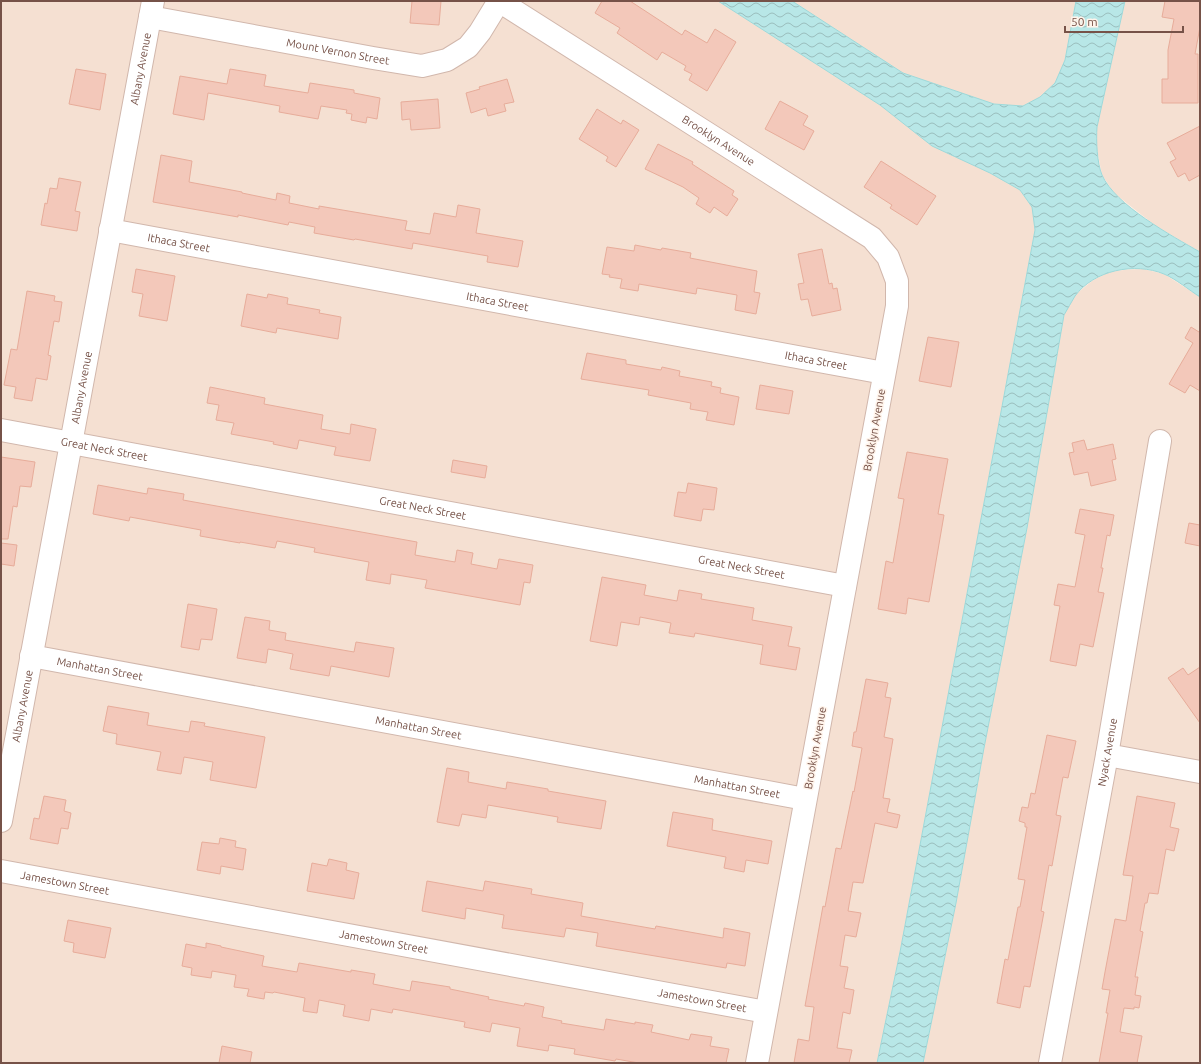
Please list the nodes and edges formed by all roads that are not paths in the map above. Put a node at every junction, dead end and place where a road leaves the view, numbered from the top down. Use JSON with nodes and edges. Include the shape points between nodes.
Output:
{"nodes":[{"id":1,"x":499,"y":1,"type":"edge"},
{"id":2,"x":151,"y":9,"type":"edge"},
{"id":3,"x":110,"y":230,"type":"junction"},
{"id":4,"x":884,"y":373,"type":"junction"},
{"id":5,"x":1,"y":430,"type":"edge"},
{"id":6,"x":1160,"y":441,"type":"dead end"},
{"id":7,"x":71,"y":443,"type":"junction"},
{"id":8,"x":845,"y":586,"type":"junction"},
{"id":9,"x":32,"y":656,"type":"junction"},
{"id":10,"x":1107,"y":755,"type":"junction"},
{"id":11,"x":1200,"y":772,"type":"edge"},
{"id":12,"x":805,"y":799,"type":"junction"},
{"id":13,"x":1,"y":821,"type":"edge"},
{"id":14,"x":1,"y":871,"type":"edge"},
{"id":15,"x":766,"y":1012,"type":"junction"},
{"id":16,"x":757,"y":1063,"type":"edge"},
{"id":17,"x":1050,"y":1063,"type":"edge"}],
"edges":[{"from":1,"to":2,"type":"street","name":"Mount Vernon Street","via":[[468,47],[447,60],[422,66],[373,58]]},
{"from":1,"to":4,"type":"street","name":"Brooklyn Avenue","via":[[872,238],[888,257],[897,281],[897,306]]},
{"from":2,"to":3,"type":"street","name":"Albany Avenue"},
{"from":3,"to":4,"type":"street","name":"Ithaca Street"},
{"from":3,"to":7,"type":"street","name":"Albany Avenue"},
{"from":4,"to":8,"type":"street","name":"Brooklyn Avenue"},
{"from":5,"to":7,"type":"street","name":"Great Neck Street"},
{"from":6,"to":10,"type":"street","name":"Nyack Avenue"},
{"from":7,"to":8,"type":"street","name":"Great Neck Street"},
{"from":7,"to":9,"type":"street","name":"Albany Avenue"},
{"from":8,"to":12,"type":"street","name":"Brooklyn Avenue"},
{"from":9,"to":12,"type":"street","name":"Manhattan Street"},
{"from":9,"to":13,"type":"street","name":"Albany Avenue"},
{"from":10,"to":11,"type":"street"},
{"from":10,"to":17,"type":"street","name":"Nyack Avenue"},
{"from":12,"to":15,"type":"street","name":"Brooklyn Avenue"},
{"from":14,"to":15,"type":"street","name":"Jamestown Street"},
{"from":15,"to":16,"type":"street","name":"Brooklyn Avenue"}]}
